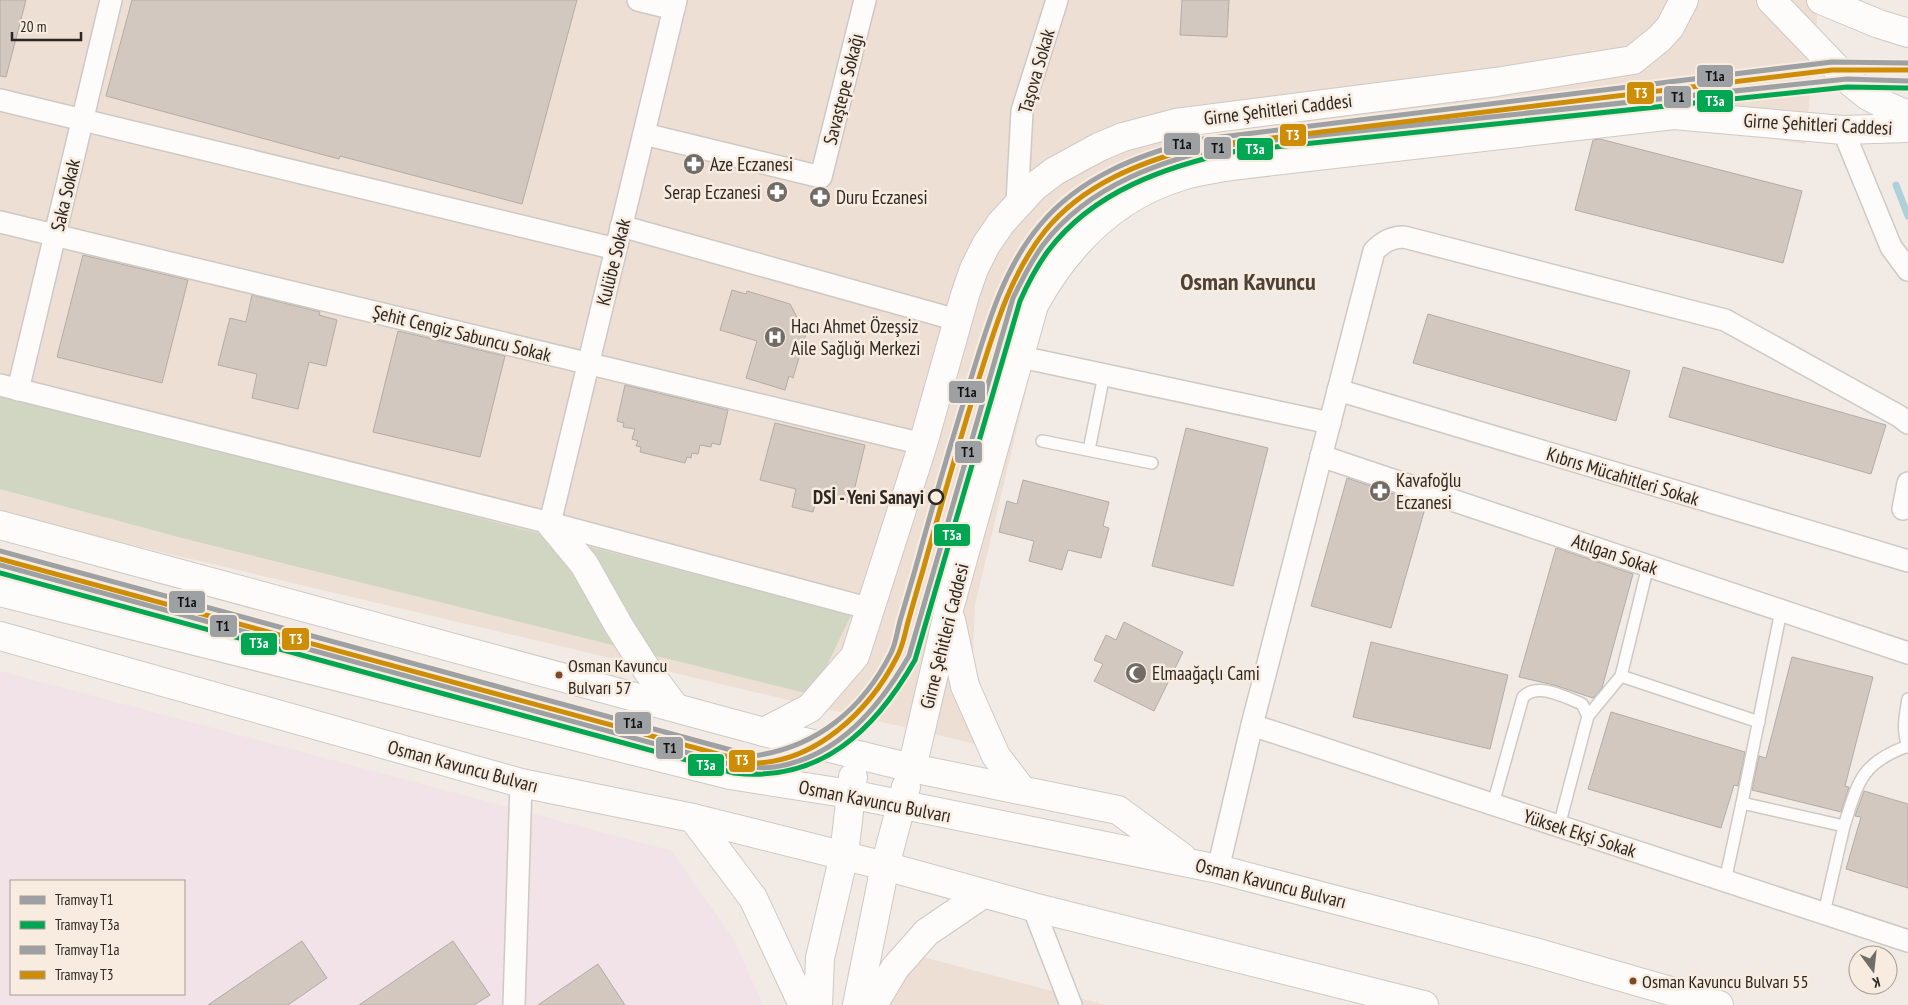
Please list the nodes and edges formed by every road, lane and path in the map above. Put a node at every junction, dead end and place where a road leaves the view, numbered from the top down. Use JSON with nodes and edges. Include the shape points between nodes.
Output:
{"nodes":[{"id":1,"x":111,"y":0,"type":"edge"},
{"id":2,"x":638,"y":0,"type":"edge"},
{"id":3,"x":865,"y":0,"type":"edge"},
{"id":4,"x":1057,"y":0,"type":"edge"},
{"id":5,"x":1684,"y":0,"type":"edge"},
{"id":6,"x":1771,"y":0,"type":"edge"},
{"id":7,"x":1821,"y":0,"type":"edge"},
{"id":8,"x":675,"y":4,"type":"edge"},
{"id":9,"x":1908,"y":33,"type":"edge"},
{"id":10,"x":0,"y":100,"type":"edge"},
{"id":11,"x":1908,"y":115,"type":"edge"},
{"id":12,"x":83,"y":120,"type":"junction"},
{"id":13,"x":1908,"y":128,"type":"edge"},
{"id":14,"x":1843,"y":130,"type":"junction"},
{"id":15,"x":644,"y":134,"type":"junction"},
{"id":16,"x":1017,"y":204,"type":"junction"},
{"id":17,"x":0,"y":222,"type":"edge"},
{"id":18,"x":621,"y":226,"type":"junction"},
{"id":19,"x":55,"y":236,"type":"junction"},
{"id":20,"x":616,"y":249,"type":"junction"},
{"id":21,"x":1908,"y":270,"type":"edge"},
{"id":22,"x":958,"y":320,"type":"junction"},
{"id":23,"x":1021,"y":357,"type":"junction"},
{"id":24,"x":588,"y":364,"type":"junction"},
{"id":25,"x":1104,"y":374,"type":"junction"},
{"id":26,"x":9,"y":387,"type":"edge"},
{"id":27,"x":1338,"y":390,"type":"junction"},
{"id":28,"x":1330,"y":423,"type":"junction"},
{"id":29,"x":1908,"y":424,"type":"edge"},
{"id":30,"x":1042,"y":441,"type":"dead end"},
{"id":31,"x":923,"y":444,"type":"junction"},
{"id":32,"x":1089,"y":450,"type":"junction"},
{"id":33,"x":1321,"y":456,"type":"junction"},
{"id":34,"x":1152,"y":463,"type":"dead end"},
{"id":35,"x":1908,"y":483,"type":"edge"},
{"id":36,"x":1903,"y":509,"type":"dead end"},
{"id":37,"x":550,"y":523,"type":"junction"},
{"id":38,"x":0,"y":525,"type":"edge"},
{"id":39,"x":1908,"y":561,"type":"edge"},
{"id":40,"x":1648,"y":566,"type":"junction"},
{"id":41,"x":0,"y":592,"type":"edge"},
{"id":42,"x":871,"y":609,"type":"junction"},
{"id":43,"x":950,"y":609,"type":"junction"},
{"id":44,"x":1781,"y":611,"type":"junction"},
{"id":45,"x":0,"y":636,"type":"edge"},
{"id":46,"x":1908,"y":654,"type":"edge"},
{"id":47,"x":1620,"y":676,"type":"junction"},
{"id":48,"x":1908,"y":699,"type":"edge"},
{"id":49,"x":674,"y":706,"type":"junction"},
{"id":50,"x":1588,"y":716,"type":"junction"},
{"id":51,"x":1759,"y":722,"type":"junction"},
{"id":52,"x":1252,"y":725,"type":"junction"},
{"id":53,"x":764,"y":732,"type":"junction"},
{"id":54,"x":1908,"y":747,"type":"edge"},
{"id":55,"x":857,"y":754,"type":"junction"},
{"id":56,"x":912,"y":768,"type":"junction"},
{"id":57,"x":521,"y":783,"type":"junction"},
{"id":58,"x":1022,"y":790,"type":"junction"},
{"id":59,"x":850,"y":794,"type":"junction"},
{"id":60,"x":1742,"y":803,"type":"junction"},
{"id":61,"x":1492,"y":804,"type":"junction"},
{"id":62,"x":901,"y":805,"type":"junction"},
{"id":63,"x":693,"y":818,"type":"junction"},
{"id":64,"x":1559,"y":826,"type":"junction"},
{"id":65,"x":1844,"y":826,"type":"junction"},
{"id":66,"x":844,"y":855,"type":"junction"},
{"id":67,"x":1188,"y":862,"type":"junction"},
{"id":68,"x":885,"y":866,"type":"junction"},
{"id":69,"x":1218,"y":869,"type":"junction"},
{"id":70,"x":1725,"y":880,"type":"junction"},
{"id":71,"x":983,"y":894,"type":"junction"},
{"id":72,"x":1032,"y":907,"type":"junction"},
{"id":73,"x":1824,"y":913,"type":"junction"},
{"id":74,"x":1908,"y":941,"type":"edge"},
{"id":75,"x":514,"y":1005,"type":"edge"},
{"id":76,"x":803,"y":1005,"type":"edge"},
{"id":77,"x":818,"y":1005,"type":"edge"},
{"id":78,"x":857,"y":1005,"type":"edge"},
{"id":79,"x":873,"y":1005,"type":"edge"},
{"id":80,"x":1071,"y":1005,"type":"edge"},
{"id":81,"x":1424,"y":1005,"type":"edge"},
{"id":82,"x":1719,"y":1005,"type":"edge"}],
"edges":[{"from":1,"to":12,"type":"street","name":"Saka Sokak"},
{"from":2,"to":8,"type":"street"},
{"from":3,"to":15,"type":"street","name":"Savaştepe Sokağı","via":[[821,178]]},
{"from":4,"to":16,"type":"street","name":"Taşova Sokak","via":[[1022,111]]},
{"from":5,"to":16,"type":"main road","name":"Girne Şehitleri Caddesi","via":[[1659,40],[1633,60],[1496,82],[1176,123],[1123,137],[1076,158],[1048,176]]},
{"from":6,"to":11,"type":"main road","via":[[1848,80],[1868,96]]},
{"from":7,"to":9,"type":"main road"},
{"from":8,"to":15,"type":"street","name":"Kulübe Sokak"},
{"from":10,"to":12,"type":"street"},
{"from":12,"to":19,"type":"street","name":"Saka Sokak"},
{"from":12,"to":20,"type":"street"},
{"from":13,"to":14,"type":"main road","name":"Girne Şehitleri Caddesi"},
{"from":14,"to":21,"type":"street","via":[[1891,247]]},
{"from":14,"to":23,"type":"main road","name":"Girne Şehitleri Caddesi","via":[[1674,115],[1268,161],[1183,176],[1142,192],[1100,221],[1081,239],[1047,281],[1034,305]]},
{"from":15,"to":18,"type":"street","name":"Kulübe Sokak"},
{"from":16,"to":22,"type":"main road","name":"Girne Şehitleri Caddesi","via":[[986,245],[974,269]]},
{"from":17,"to":19,"type":"street","name":"Şehit Cengiz Sabuncu Sokak"},
{"from":18,"to":20,"type":"street","name":"Kulübe Sokak"},
{"from":18,"to":22,"type":"street"},
{"from":19,"to":24,"type":"street","name":"Şehit Cengiz Sabuncu Sokak"},
{"from":19,"to":26,"type":"street","name":"Saka Sokak"},
{"from":20,"to":24,"type":"street","name":"Kulübe Sokak"},
{"from":22,"to":31,"type":"main road","name":"Girne Şehitleri Caddesi"},
{"from":23,"to":25,"type":"street"},
{"from":23,"to":43,"type":"main road","name":"Girne Şehitleri Caddesi"},
{"from":24,"to":31,"type":"street","name":"Şehit Cengiz Sabuncu Sokak"},
{"from":24,"to":37,"type":"street","name":"Kulübe Sokak"},
{"from":25,"to":28,"type":"street"},
{"from":25,"to":32,"type":"lane"},
{"from":26,"to":37,"type":"street"},
{"from":27,"to":28,"type":"street"},
{"from":27,"to":29,"type":"street","via":[[1374,252],[1388,240],[1404,237],[1725,320],[1899,416]]},
{"from":27,"to":39,"type":"street","name":"Kıbrıs Mücahitleri Sokak"},
{"from":28,"to":33,"type":"street"},
{"from":30,"to":32,"type":"lane"},
{"from":31,"to":42,"type":"main road","name":"Girne Şehitleri Caddesi"},
{"from":32,"to":34,"type":"lane"},
{"from":33,"to":40,"type":"street","name":"Atılgan Sokak"},
{"from":33,"to":52,"type":"street"},
{"from":35,"to":36,"type":"street"},
{"from":37,"to":42,"type":"street"},
{"from":37,"to":49,"type":"main road","via":[[584,564],[619,626]]},
{"from":38,"to":49,"type":"main road"},
{"from":40,"to":44,"type":"street","name":"Atılgan Sokak"},
{"from":40,"to":47,"type":"lane"},
{"from":41,"to":59,"type":"main road","name":"Osman Kavuncu Bulvarı","via":[[730,775]]},
{"from":42,"to":53,"type":"main road","name":"Girne Şehitleri Caddesi","via":[[855,656],[810,708]]},
{"from":43,"to":56,"type":"main road","name":"Girne Şehitleri Caddesi"},
{"from":43,"to":58,"type":"main road","via":[[964,686],[996,756]]},
{"from":44,"to":46,"type":"street","name":"Atılgan Sokak"},
{"from":44,"to":51,"type":"lane"},
{"from":45,"to":57,"type":"main road","name":"Osman Kavuncu Bulvarı"},
{"from":47,"to":50,"type":"lane"},
{"from":47,"to":51,"type":"lane"},
{"from":48,"to":54,"type":"lane","via":[[1904,723]]},
{"from":49,"to":53,"type":"main road"},
{"from":50,"to":61,"type":"lane","via":[[1582,704],[1562,696],[1538,690],[1527,693],[1520,702]]},
{"from":50,"to":64,"type":"lane"},
{"from":51,"to":60,"type":"lane"},
{"from":52,"to":61,"type":"street","name":"Yüksek Ekşi Sokak"},
{"from":52,"to":69,"type":"street"},
{"from":53,"to":55,"type":"main road"},
{"from":54,"to":65,"type":"lane","via":[[1880,759],[1868,769],[1859,782]]},
{"from":55,"to":56,"type":"main road"},
{"from":55,"to":59,"type":"main road"},
{"from":56,"to":58,"type":"main road"},
{"from":56,"to":62,"type":"main road","name":"Girne Şehitleri Caddesi"},
{"from":57,"to":63,"type":"main road","name":"Osman Kavuncu Bulvarı"},
{"from":57,"to":75,"type":"street"},
{"from":58,"to":67,"type":"main road","via":[[1118,810]]},
{"from":59,"to":62,"type":"main road","name":"Osman Kavuncu Bulvarı"},
{"from":59,"to":66,"type":"main road"},
{"from":60,"to":65,"type":"lane"},
{"from":60,"to":70,"type":"lane"},
{"from":61,"to":64,"type":"street","name":"Yüksek Ekşi Sokak"},
{"from":62,"to":67,"type":"main road","name":"Osman Kavuncu Bulvarı"},
{"from":62,"to":68,"type":"main road","name":"Girne Şehitleri Caddesi"},
{"from":63,"to":66,"type":"main road","name":"Osman Kavuncu Bulvarı"},
{"from":63,"to":76,"type":"main road","via":[[753,898]]},
{"from":64,"to":70,"type":"street","name":"Yüksek Ekşi Sokak"},
{"from":65,"to":73,"type":"lane"},
{"from":66,"to":68,"type":"main road","name":"Osman Kavuncu Bulvarı"},
{"from":66,"to":77,"type":"main road","via":[[820,958]]},
{"from":67,"to":69,"type":"main road","name":"Osman Kavuncu Bulvarı"},
{"from":68,"to":71,"type":"main road","name":"Osman Kavuncu Bulvarı"},
{"from":68,"to":78,"type":"main road","name":"Girne Şehitleri Caddesi"},
{"from":69,"to":82,"type":"main road","name":"Osman Kavuncu Bulvarı","via":[[1531,951]]},
{"from":70,"to":73,"type":"street","name":"Yüksek Ekşi Sokak"},
{"from":71,"to":72,"type":"main road","name":"Osman Kavuncu Bulvarı"},
{"from":71,"to":79,"type":"main road","via":[[927,932],[895,968]]},
{"from":72,"to":80,"type":"street"},
{"from":72,"to":81,"type":"main road","name":"Osman Kavuncu Bulvarı"},
{"from":73,"to":74,"type":"street","name":"Yüksek Ekşi Sokak"}]}
